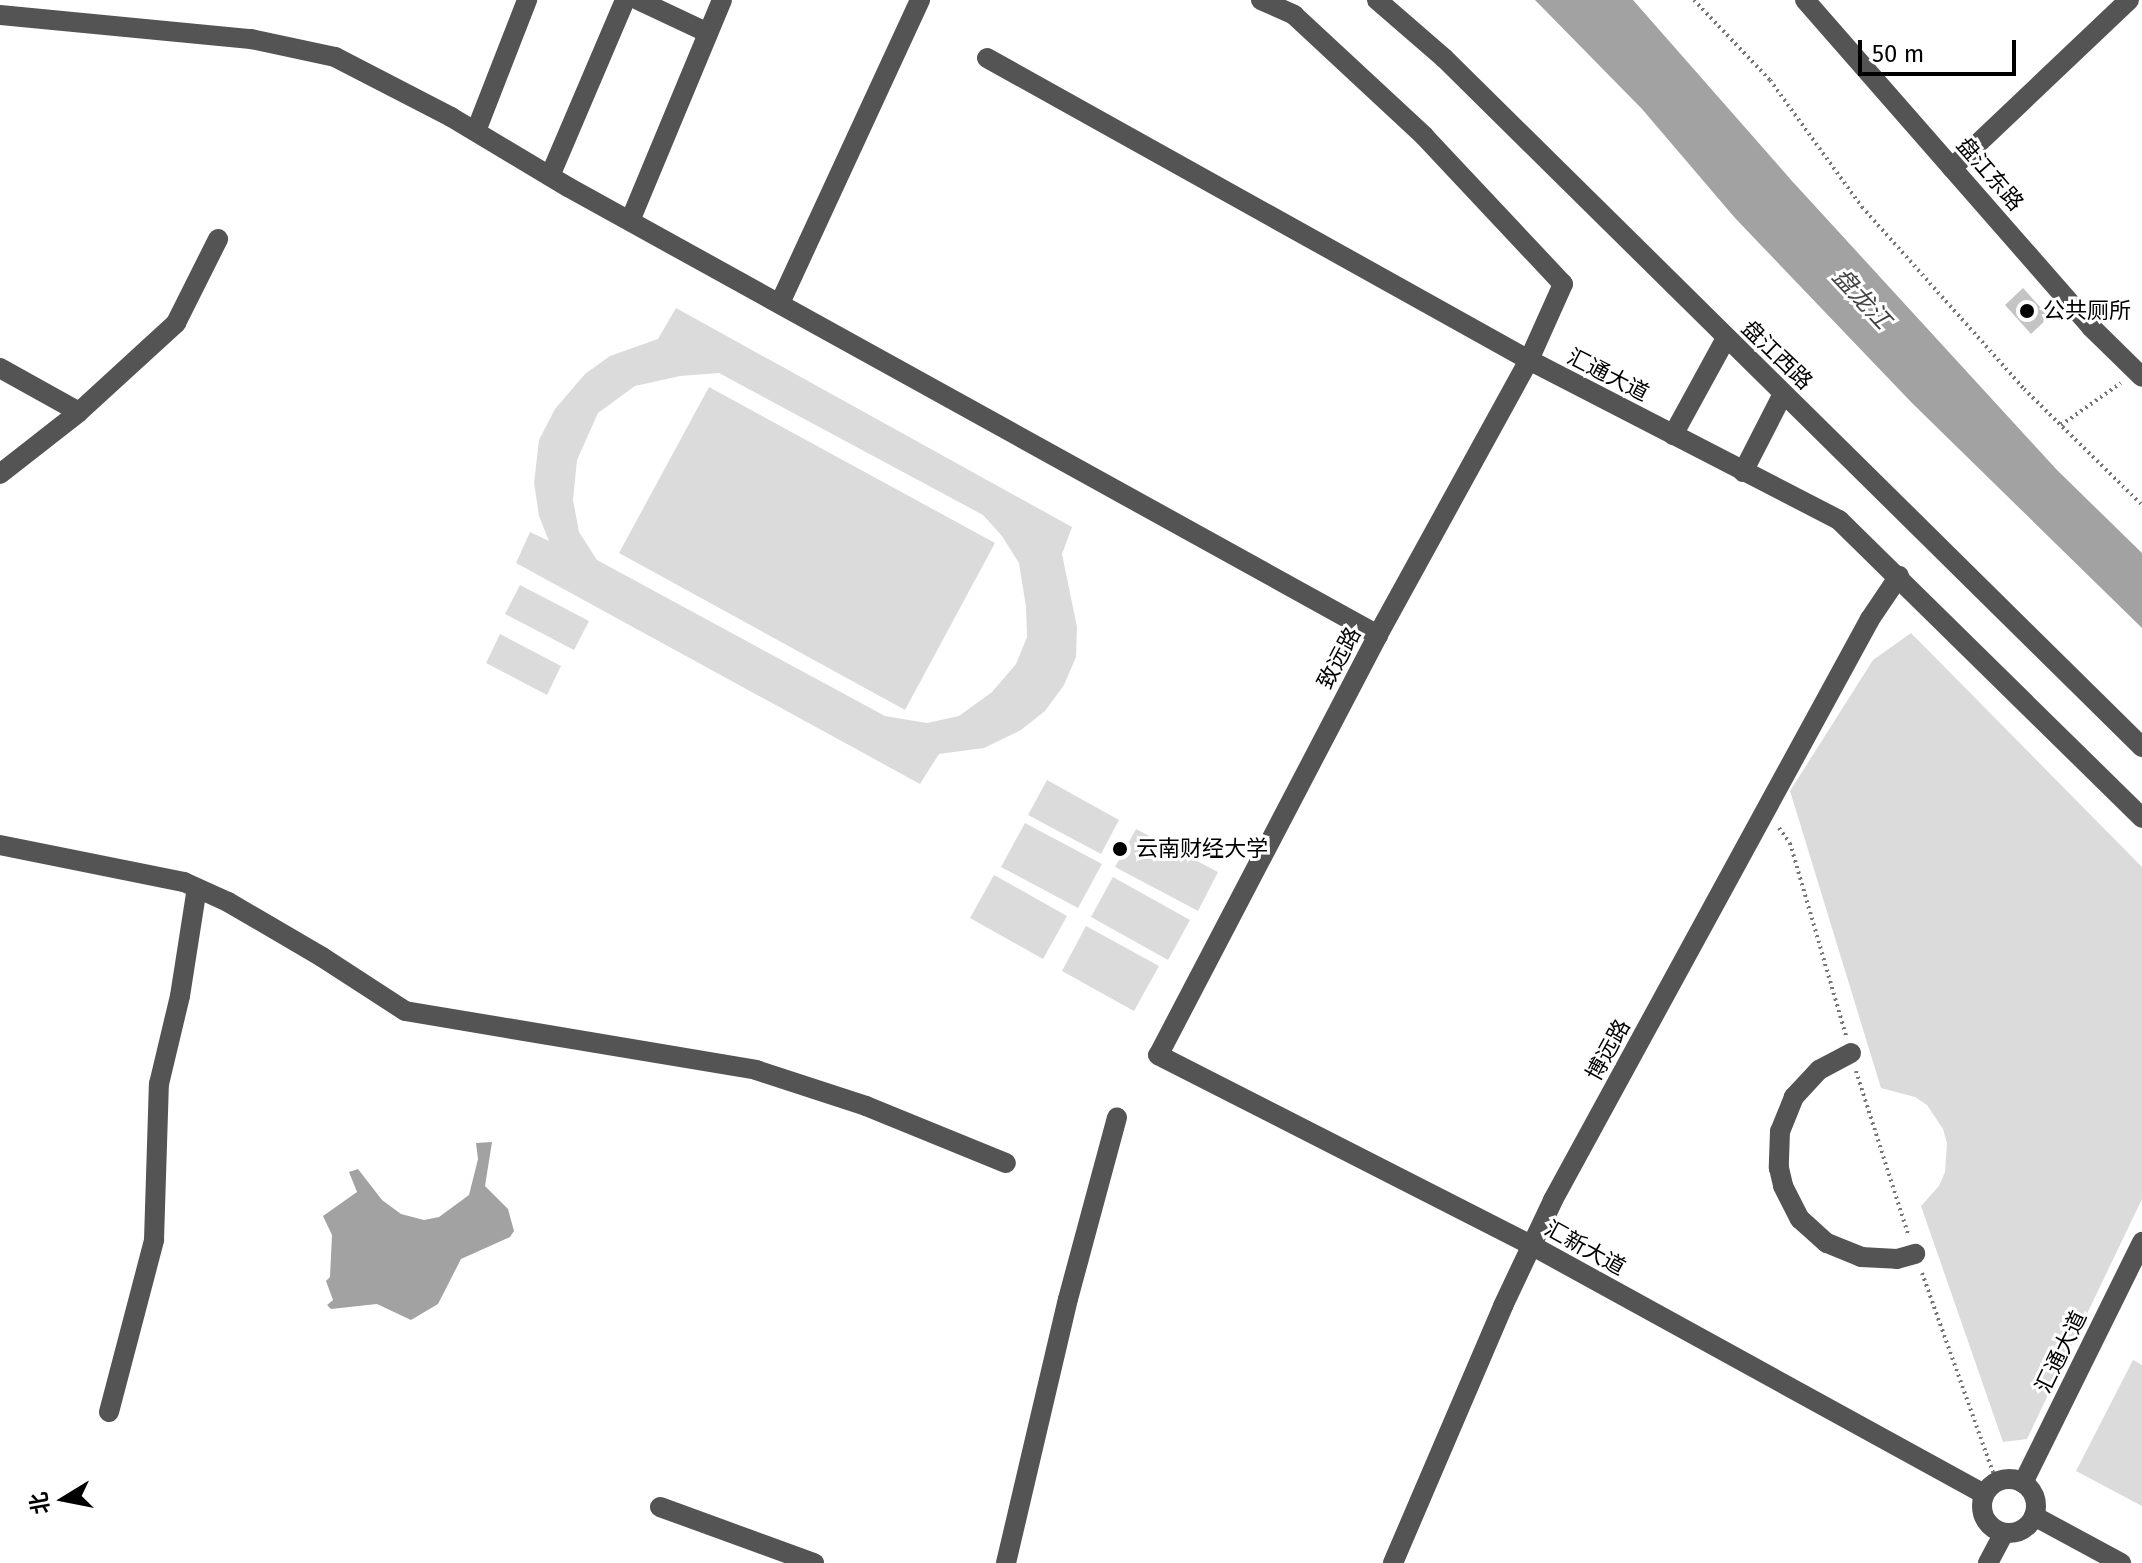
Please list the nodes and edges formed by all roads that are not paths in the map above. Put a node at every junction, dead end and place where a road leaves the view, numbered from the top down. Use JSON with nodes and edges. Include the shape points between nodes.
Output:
{"nodes":[{"id":1,"x":527,"y":0,"type":"edge"},
{"id":2,"x":625,"y":0,"type":"edge"},
{"id":3,"x":638,"y":0,"type":"edge"},
{"id":4,"x":722,"y":0,"type":"edge"},
{"id":5,"x":920,"y":0,"type":"edge"},
{"id":6,"x":1261,"y":0,"type":"edge"},
{"id":7,"x":1377,"y":0,"type":"edge"},
{"id":8,"x":1805,"y":0,"type":"edge"},
{"id":9,"x":2129,"y":0,"type":"edge"},
{"id":10,"x":0,"y":15,"type":"edge"},
{"id":11,"x":708,"y":33,"type":"junction"},
{"id":12,"x":987,"y":58,"type":"dead end"},
{"id":13,"x":476,"y":131,"type":"junction"},
{"id":14,"x":1952,"y":168,"type":"junction"},
{"id":15,"x":550,"y":176,"type":"junction"},
{"id":16,"x":630,"y":221,"type":"junction"},
{"id":17,"x":218,"y":239,"type":"dead end"},
{"id":18,"x":780,"y":303,"type":"junction"},
{"id":19,"x":1726,"y":338,"type":"junction"},
{"id":20,"x":1529,"y":360,"type":"junction"},
{"id":21,"x":0,"y":368,"type":"edge"},
{"id":22,"x":2140,"y":375,"type":"edge"},
{"id":23,"x":1783,"y":394,"type":"junction"},
{"id":24,"x":79,"y":412,"type":"junction"},
{"id":25,"x":1673,"y":435,"type":"junction"},
{"id":26,"x":1743,"y":472,"type":"junction"},
{"id":27,"x":0,"y":474,"type":"edge"},
{"id":28,"x":1899,"y":576,"type":"junction"},
{"id":29,"x":1378,"y":635,"type":"junction"},
{"id":30,"x":2142,"y":747,"type":"edge"},
{"id":31,"x":2142,"y":818,"type":"edge"},
{"id":32,"x":0,"y":845,"type":"edge"},
{"id":33,"x":197,"y":888,"type":"junction"},
{"id":34,"x":1851,"y":1053,"type":"road end"},
{"id":35,"x":1158,"y":1055,"type":"joint"},
{"id":36,"x":1117,"y":1118,"type":"dead end"},
{"id":37,"x":1006,"y":1163,"type":"dead end"},
{"id":38,"x":2142,"y":1242,"type":"edge"},
{"id":39,"x":1531,"y":1245,"type":"junction"},
{"id":40,"x":1915,"y":1254,"type":"road end"},
{"id":41,"x":109,"y":1412,"type":"dead end"},
{"id":42,"x":2023,"y":1483,"type":"junction"},
{"id":43,"x":1990,"y":1488,"type":"junction"},
{"id":44,"x":660,"y":1507,"type":"dead end"},
{"id":45,"x":2034,"y":1516,"type":"junction"},
{"id":46,"x":2004,"y":1533,"type":"junction"},
{"id":47,"x":814,"y":1563,"type":"edge"},
{"id":48,"x":1006,"y":1563,"type":"edge"},
{"id":49,"x":1393,"y":1563,"type":"edge"},
{"id":50,"x":1988,"y":1563,"type":"edge"},
{"id":51,"x":2121,"y":1563,"type":"edge"}],
"edges":[{"from":1,"to":13,"type":"street"},
{"from":2,"to":15,"type":"street"},
{"from":3,"to":11,"type":"street"},
{"from":4,"to":11,"type":"street"},
{"from":5,"to":18,"type":"street"},
{"from":6,"to":20,"type":"street","name":"致远路","via":[[1294,15],[1424,136],[1563,284]]},
{"from":7,"to":19,"type":"street","name":"盘江西路","via":[[1444,58]]},
{"from":8,"to":14,"type":"street","name":"盘江东路"},
{"from":9,"to":14,"type":"street"},
{"from":10,"to":13,"type":"street","via":[[316,50]]},
{"from":11,"to":16,"type":"street"},
{"from":12,"to":20,"type":"street","name":"汇通大道"},
{"from":13,"to":15,"type":"street"},
{"from":14,"to":22,"type":"street","name":"盘江东路","via":[[2091,327]]},
{"from":15,"to":16,"type":"street"},
{"from":16,"to":18,"type":"street"},
{"from":17,"to":24,"type":"street","via":[[176,323]]},
{"from":18,"to":29,"type":"street"},
{"from":19,"to":23,"type":"street","name":"盘江西路"},
{"from":19,"to":25,"type":"street"},
{"from":20,"to":25,"type":"street","name":"汇通大道"},
{"from":20,"to":29,"type":"street","name":"致远路"},
{"from":21,"to":24,"type":"street"},
{"from":23,"to":26,"type":"street"},
{"from":23,"to":30,"type":"street","name":"盘江西路"},
{"from":24,"to":27,"type":"street"},
{"from":25,"to":26,"type":"street","name":"汇通大道"},
{"from":26,"to":28,"type":"street","name":"汇通大道","via":[[1839,520]]},
{"from":28,"to":31,"type":"street","name":"汇通大道"},
{"from":28,"to":39,"type":"street","name":"博远路","via":[[1870,619]]},
{"from":29,"to":35,"type":"street","name":"致远路"},
{"from":32,"to":33,"type":"street"},
{"from":33,"to":37,"type":"street","via":[[322,957],[405,1011],[756,1070],[866,1106]]},
{"from":33,"to":41,"type":"street","via":[[159,1084],[154,1240]]},
{"from":34,"to":40,"type":"street","via":[[1819,1070],[1794,1097],[1779,1140],[1783,1186],[1800,1219],[1835,1247],[1879,1259]]},
{"from":35,"to":39,"type":"street","name":"汇新大道"},
{"from":36,"to":48,"type":"street"},
{"from":38,"to":42,"type":"street","name":"汇通大道"},
{"from":39,"to":43,"type":"street","name":"汇新大道"},
{"from":39,"to":49,"type":"street","name":"博远路"},
{"from":42,"to":43,"type":"street","via":[[2005,1478]]},
{"from":42,"to":45,"type":"street","via":[[2034,1497]]},
{"from":43,"to":46,"type":"street","via":[[1981,1504],[1987,1523]]},
{"from":44,"to":47,"type":"street"},
{"from":45,"to":46,"type":"street","via":[[2022,1530]]},
{"from":45,"to":51,"type":"street"},
{"from":46,"to":50,"type":"street"}]}
